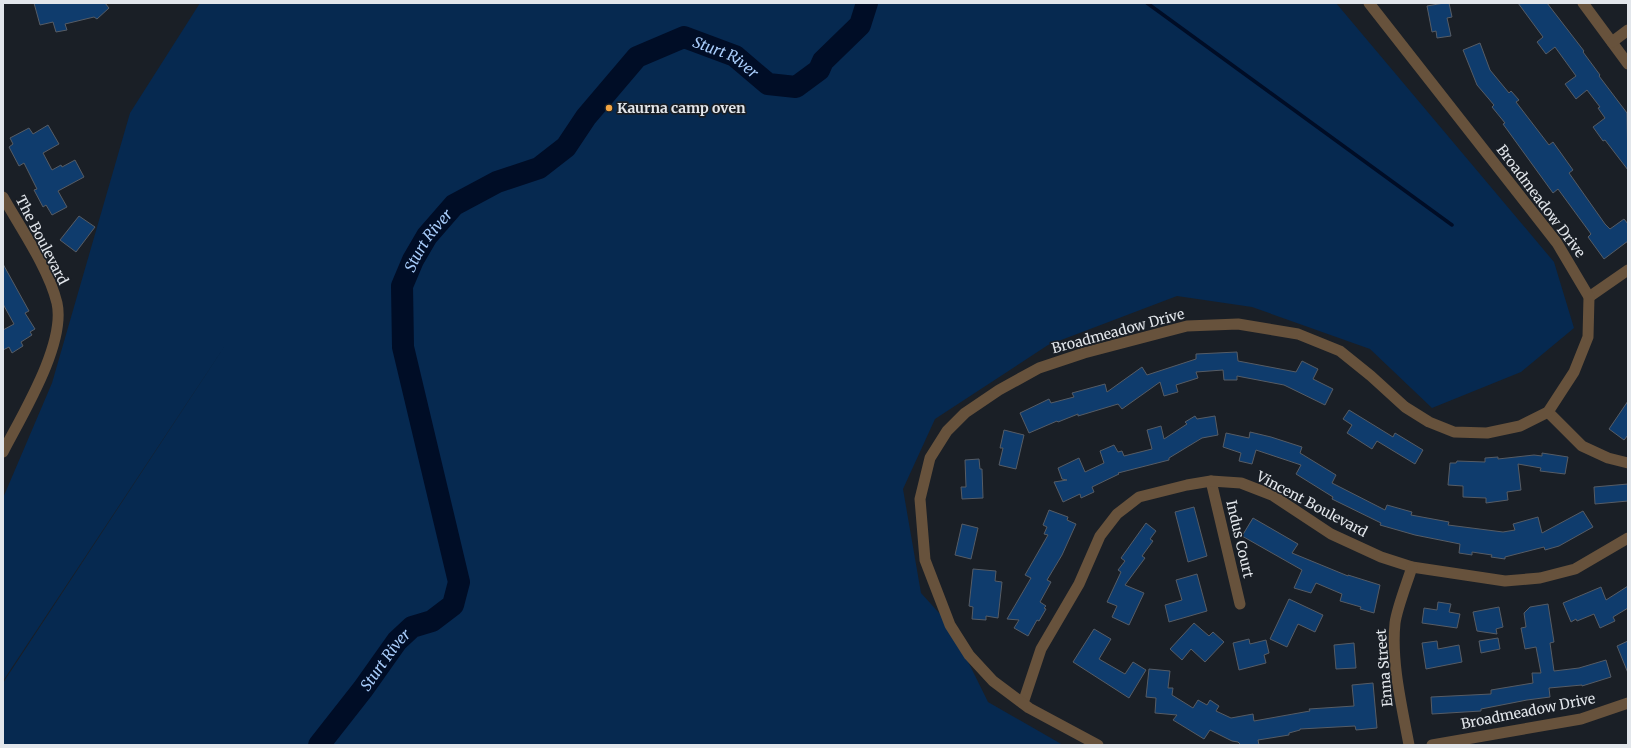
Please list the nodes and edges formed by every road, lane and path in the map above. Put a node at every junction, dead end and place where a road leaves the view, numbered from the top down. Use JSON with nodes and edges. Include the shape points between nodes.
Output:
{"nodes":[{"id":1,"x":1369,"y":3,"type":"edge"},
{"id":2,"x":1583,"y":3,"type":"edge"},
{"id":3,"x":1628,"y":30,"type":"edge"},
{"id":4,"x":1612,"y":42,"type":"junction"},
{"id":5,"x":1628,"y":64,"type":"edge"},
{"id":6,"x":3,"y":197,"type":"edge"},
{"id":7,"x":1628,"y":270,"type":"edge"},
{"id":8,"x":1589,"y":297,"type":"junction"},
{"id":9,"x":1548,"y":412,"type":"junction"},
{"id":10,"x":3,"y":452,"type":"edge"},
{"id":11,"x":1628,"y":463,"type":"edge"},
{"id":12,"x":1211,"y":481,"type":"junction"},
{"id":13,"x":1628,"y":538,"type":"edge"},
{"id":14,"x":1412,"y":567,"type":"junction"},
{"id":15,"x":1240,"y":604,"type":"dead end"},
{"id":16,"x":1023,"y":703,"type":"junction"},
{"id":17,"x":1628,"y":703,"type":"edge"},
{"id":18,"x":1098,"y":745,"type":"edge"},
{"id":19,"x":1408,"y":745,"type":"edge"},
{"id":20,"x":1432,"y":745,"type":"edge"}],
"edges":[{"from":1,"to":8,"type":"street","name":"Broadmeadow Drive","via":[[1557,243]]},
{"from":2,"to":4,"type":"street"},
{"from":3,"to":4,"type":"street"},
{"from":4,"to":5,"type":"street"},
{"from":6,"to":10,"type":"street","name":"The Boulevard","via":[[46,274],[57,304],[58,331],[45,370]]},
{"from":7,"to":8,"type":"street"},
{"from":8,"to":9,"type":"street","via":[[1588,337],[1574,372]]},
{"from":9,"to":11,"type":"street","via":[[1582,446],[1608,458]]},
{"from":9,"to":16,"type":"street","name":"Broadmeadow Drive","via":[[1520,426],[1487,433],[1454,432],[1429,422],[1405,407],[1340,351],[1298,334],[1238,324],[1187,326],[1084,352],[1039,368],[999,390],[965,412],[947,431],[930,458],[920,499],[925,560],[950,625],[969,655],[994,681]]},
{"from":12,"to":14,"type":"street","name":"Vincent Boulevard","via":[[1241,483],[1272,496],[1331,534],[1381,557]]},
{"from":12,"to":15,"type":"street","name":"Indus Court"},
{"from":12,"to":16,"type":"street","name":"Vincent Boulevard","via":[[1139,497],[1117,514],[1100,536],[1078,584],[1041,649]]},
{"from":13,"to":14,"type":"street","name":"Vincent Boulevard","via":[[1575,569],[1540,578],[1505,581]]},
{"from":14,"to":19,"type":"street","name":"Enna Street","via":[[1395,621],[1394,642]]},
{"from":16,"to":18,"type":"street","name":"Broadmeadow Drive"},
{"from":17,"to":20,"type":"street","name":"Broadmeadow Drive","via":[[1581,719]]}]}
